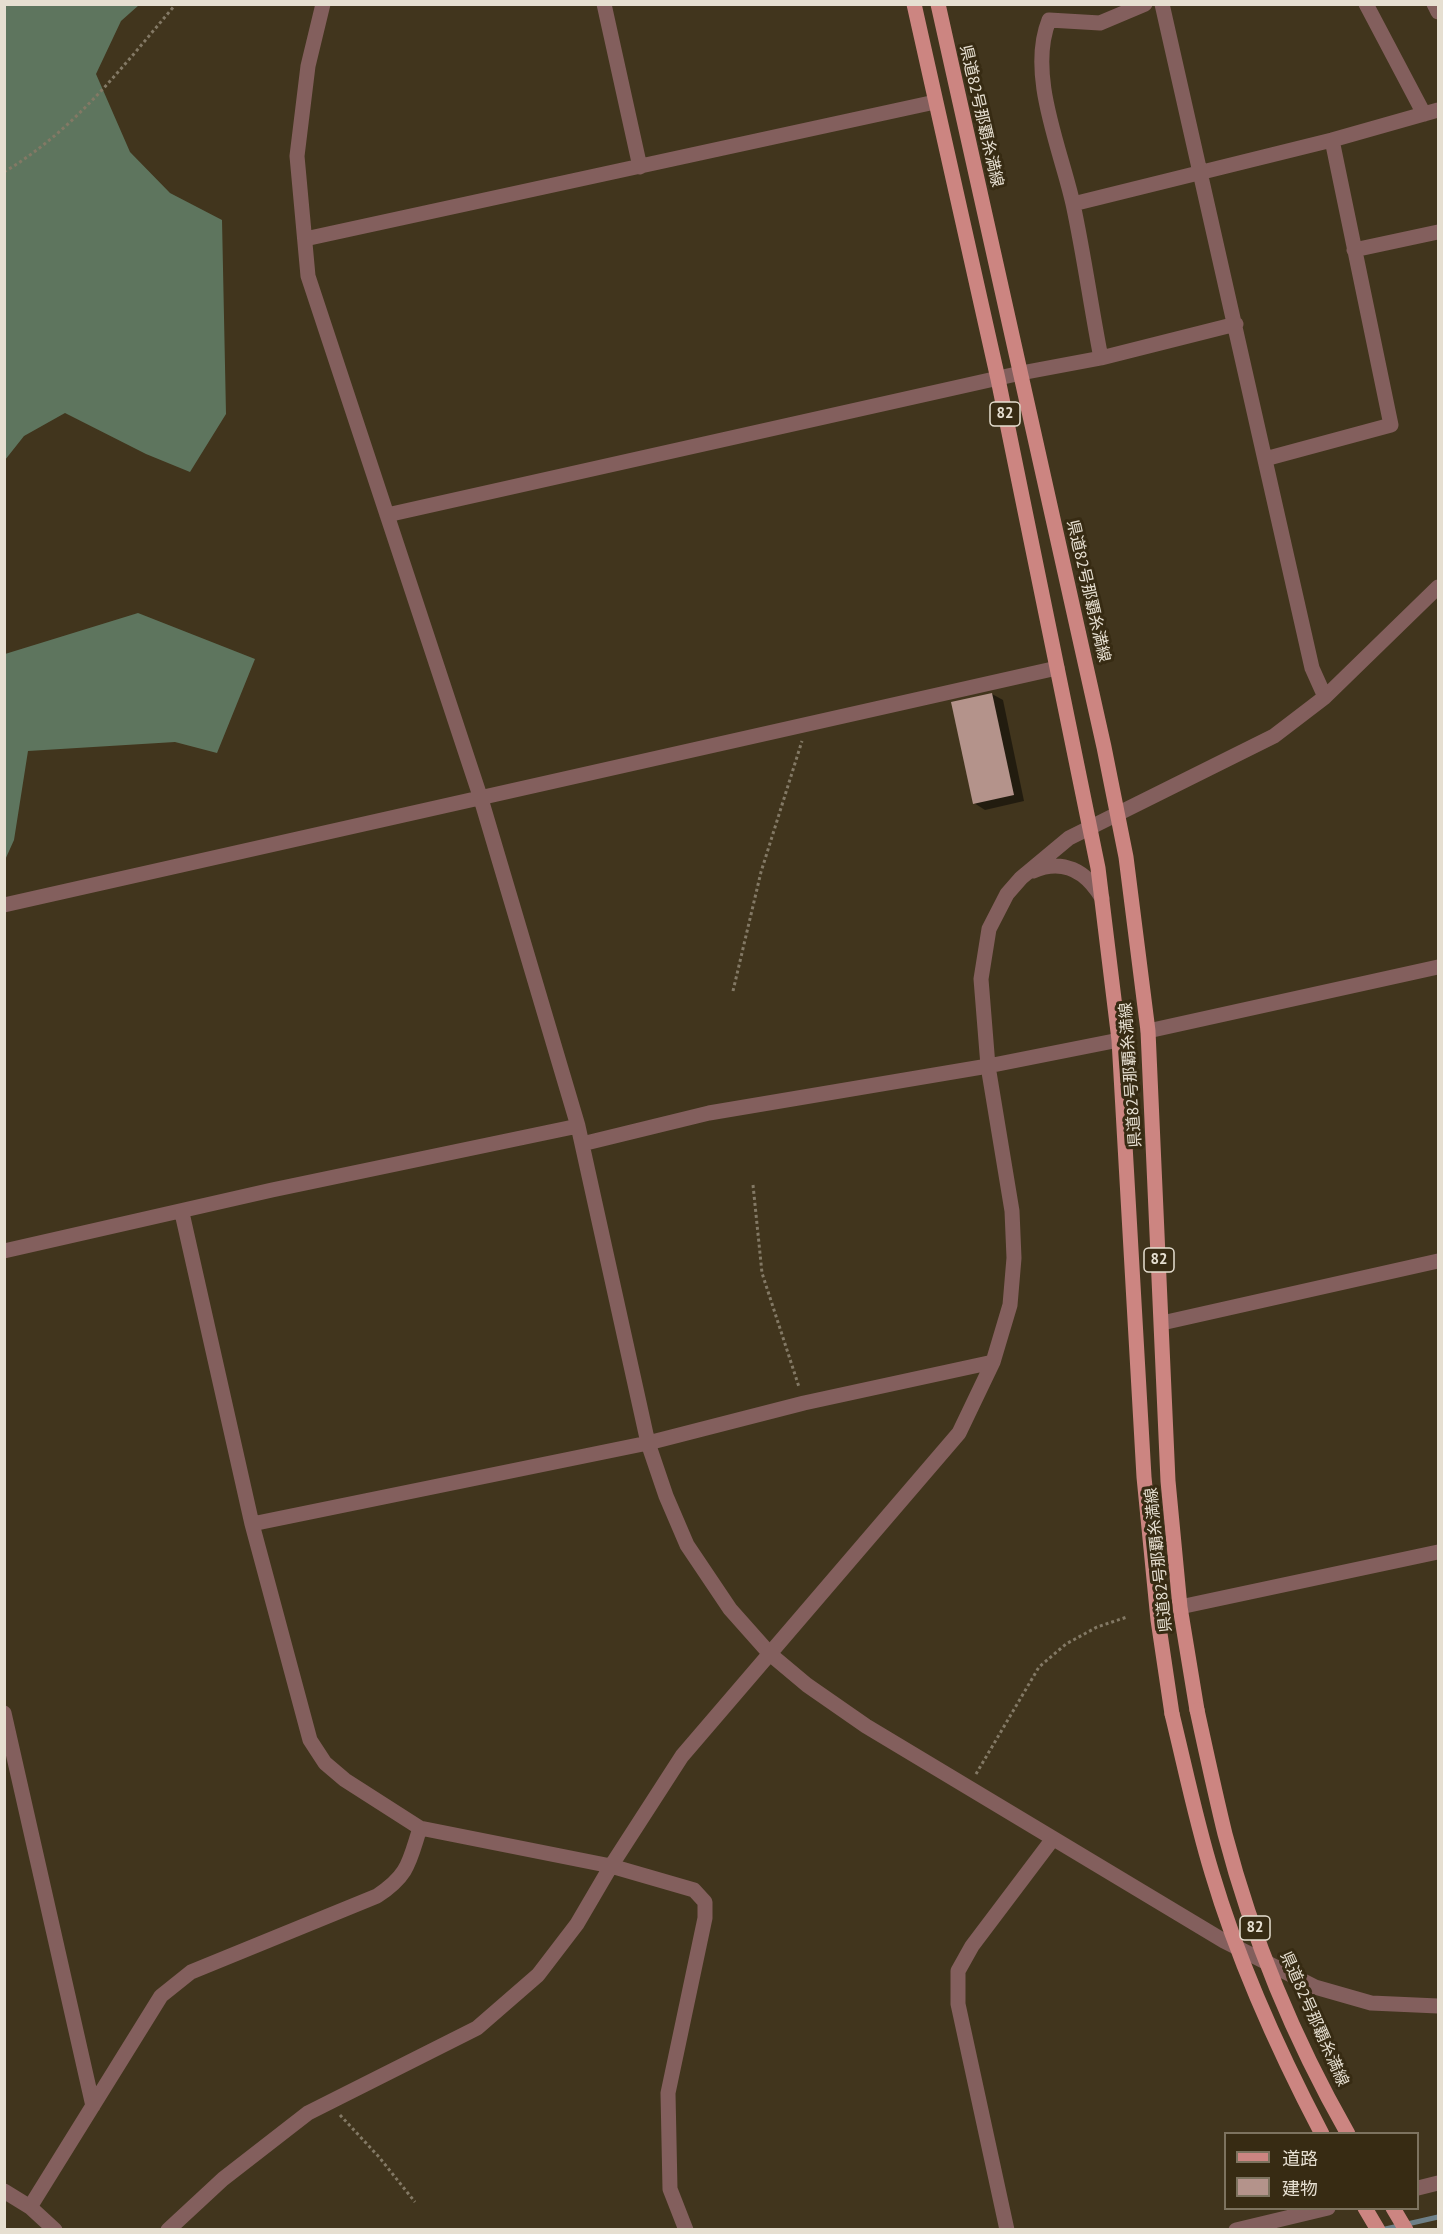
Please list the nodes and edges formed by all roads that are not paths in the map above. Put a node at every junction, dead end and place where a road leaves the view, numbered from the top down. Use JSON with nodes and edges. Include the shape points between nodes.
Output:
{"nodes":[{"id":1,"x":323,"y":4,"type":"edge"},
{"id":2,"x":604,"y":4,"type":"edge"},
{"id":3,"x":914,"y":4,"type":"edge"},
{"id":4,"x":938,"y":4,"type":"edge"},
{"id":5,"x":1145,"y":4,"type":"edge"},
{"id":6,"x":1162,"y":4,"type":"edge"},
{"id":7,"x":1366,"y":4,"type":"edge"},
{"id":8,"x":1434,"y":4,"type":"edge"},
{"id":9,"x":1438,"y":12,"type":"edge"},
{"id":10,"x":935,"y":102,"type":"junction"},
{"id":11,"x":1431,"y":112,"type":"edge"},
{"id":12,"x":1332,"y":140,"type":"junction"},
{"id":13,"x":640,"y":167,"type":"junction"},
{"id":14,"x":1198,"y":173,"type":"junction"},
{"id":15,"x":1073,"y":204,"type":"junction"},
{"id":16,"x":1438,"y":232,"type":"edge"},
{"id":17,"x":305,"y":239,"type":"junction"},
{"id":18,"x":1354,"y":250,"type":"junction"},
{"id":19,"x":1236,"y":324,"type":"junction"},
{"id":20,"x":1101,"y":358,"type":"junction"},
{"id":21,"x":1021,"y":373,"type":"junction"},
{"id":22,"x":998,"y":379,"type":"junction"},
{"id":23,"x":1265,"y":459,"type":"junction"},
{"id":24,"x":387,"y":515,"type":"junction"},
{"id":25,"x":1438,"y":587,"type":"edge"},
{"id":26,"x":1057,"y":668,"type":"junction"},
{"id":27,"x":1325,"y":698,"type":"junction"},
{"id":28,"x":481,"y":799,"type":"junction"},
{"id":29,"x":1117,"y":812,"type":"junction"},
{"id":30,"x":1091,"y":825,"type":"junction"},
{"id":31,"x":1021,"y":878,"type":"junction"},
{"id":32,"x":1102,"y":898,"type":"junction"},
{"id":33,"x":4,"y":906,"type":"edge"},
{"id":34,"x":1438,"y":966,"type":"edge"},
{"id":35,"x":1148,"y":1031,"type":"junction"},
{"id":36,"x":1119,"y":1040,"type":"junction"},
{"id":37,"x":988,"y":1066,"type":"junction"},
{"id":38,"x":578,"y":1126,"type":"junction"},
{"id":39,"x":582,"y":1144,"type":"junction"},
{"id":40,"x":182,"y":1213,"type":"junction"},
{"id":41,"x":4,"y":1251,"type":"edge"},
{"id":42,"x":1438,"y":1261,"type":"edge"},
{"id":43,"x":1162,"y":1323,"type":"junction"},
{"id":44,"x":993,"y":1362,"type":"junction"},
{"id":45,"x":648,"y":1443,"type":"junction"},
{"id":46,"x":252,"y":1524,"type":"junction"},
{"id":47,"x":1438,"y":1552,"type":"edge"},
{"id":48,"x":1180,"y":1607,"type":"junction"},
{"id":49,"x":770,"y":1653,"type":"junction"},
{"id":50,"x":4,"y":1713,"type":"edge"},
{"id":51,"x":420,"y":1828,"type":"junction"},
{"id":52,"x":1052,"y":1840,"type":"junction"},
{"id":53,"x":611,"y":1866,"type":"junction"},
{"id":54,"x":1438,"y":2006,"type":"edge"},
{"id":55,"x":93,"y":2106,"type":"junction"},
{"id":56,"x":1322,"y":2132,"type":"edge"},
{"id":57,"x":1348,"y":2132,"type":"edge"},
{"id":58,"x":1438,"y":2183,"type":"edge"},
{"id":59,"x":1419,"y":2188,"type":"edge"},
{"id":60,"x":4,"y":2191,"type":"edge"},
{"id":61,"x":30,"y":2207,"type":"junction"},
{"id":62,"x":1319,"y":2210,"type":"edge"},
{"id":63,"x":1366,"y":2210,"type":"edge"},
{"id":64,"x":1394,"y":2210,"type":"edge"},
{"id":65,"x":55,"y":2229,"type":"edge"},
{"id":66,"x":168,"y":2229,"type":"edge"},
{"id":67,"x":686,"y":2229,"type":"edge"},
{"id":68,"x":1007,"y":2229,"type":"edge"},
{"id":69,"x":1236,"y":2229,"type":"edge"},
{"id":70,"x":1378,"y":2229,"type":"edge"},
{"id":71,"x":1406,"y":2229,"type":"edge"}],
"edges":[{"from":1,"to":17,"type":"street","via":[[308,66],[297,156]]},
{"from":2,"to":13,"type":"street"},
{"from":3,"to":10,"type":"main road","name":"県道82号那覇糸満線","number":"82"},
{"from":4,"to":21,"type":"main road","name":"県道82号那覇糸満線","number":"82"},
{"from":5,"to":15,"type":"street","via":[[1100,23],[1049,20],[1041,39],[1042,80]]},
{"from":6,"to":14,"type":"street"},
{"from":7,"to":11,"type":"street"},
{"from":8,"to":9,"type":"street"},
{"from":10,"to":13,"type":"street"},
{"from":10,"to":22,"type":"main road","name":"県道82号那覇糸満線","number":"82"},
{"from":11,"to":12,"type":"street"},
{"from":12,"to":14,"type":"street"},
{"from":12,"to":18,"type":"street"},
{"from":13,"to":17,"type":"street"},
{"from":14,"to":15,"type":"street"},
{"from":14,"to":19,"type":"street"},
{"from":15,"to":20,"type":"street"},
{"from":16,"to":18,"type":"street"},
{"from":17,"to":24,"type":"street","via":[[308,276]]},
{"from":18,"to":23,"type":"street","via":[[1390,425]]},
{"from":19,"to":20,"type":"street"},
{"from":19,"to":23,"type":"street"},
{"from":20,"to":21,"type":"street"},
{"from":21,"to":22,"type":"street"},
{"from":21,"to":29,"type":"main road","name":"県道82号那覇糸満線","number":"82"},
{"from":22,"to":24,"type":"street"},
{"from":22,"to":26,"type":"main road","name":"県道82号那覇糸満線","number":"82"},
{"from":23,"to":27,"type":"street","via":[[1312,668]]},
{"from":24,"to":28,"type":"street"},
{"from":25,"to":27,"type":"street"},
{"from":26,"to":28,"type":"street"},
{"from":26,"to":30,"type":"main road","name":"県道82号那覇糸満線","number":"82"},
{"from":27,"to":29,"type":"street","via":[[1274,736],[1219,766]]},
{"from":28,"to":33,"type":"street"},
{"from":28,"to":38,"type":"street"},
{"from":29,"to":30,"type":"street"},
{"from":29,"to":35,"type":"main road","name":"県道82号那覇糸満線","number":"82"},
{"from":30,"to":31,"type":"street","via":[[1057,845]]},
{"from":30,"to":32,"type":"main road","name":"県道82号那覇糸満線","number":"82"},
{"from":31,"to":32,"type":"street","via":[[1045,866],[1072,868],[1087,878]]},
{"from":31,"to":37,"type":"street","via":[[1007,894],[984,951],[982,1008]]},
{"from":32,"to":36,"type":"main road","name":"県道82号那覇糸満線","number":"82"},
{"from":34,"to":35,"type":"street"},
{"from":35,"to":43,"type":"main road","name":"県道82号那覇糸満線","number":"82"},
{"from":36,"to":37,"type":"street"},
{"from":36,"to":56,"type":"main road","name":"県道82号那覇糸満線","number":"82","bridge":true,"via":[[1144,1476],[1172,1714],[1212,1875],[1242,1961],[1273,2035]]},
{"from":37,"to":39,"type":"street","via":[[709,1113]]},
{"from":37,"to":44,"type":"street","via":[[1012,1211],[1014,1258],[1010,1305]]},
{"from":38,"to":39,"type":"street"},
{"from":38,"to":40,"type":"street","via":[[272,1190]]},
{"from":39,"to":45,"type":"street"},
{"from":40,"to":41,"type":"street"},
{"from":40,"to":46,"type":"street"},
{"from":42,"to":43,"type":"street"},
{"from":43,"to":48,"type":"main road","name":"県道82号那覇糸満線","number":"82","via":[[1168,1481]]},
{"from":44,"to":45,"type":"street","via":[[804,1403]]},
{"from":44,"to":49,"type":"street","via":[[959,1433]]},
{"from":45,"to":46,"type":"street"},
{"from":45,"to":49,"type":"street","via":[[687,1545],[730,1609]]},
{"from":46,"to":51,"type":"street","via":[[310,1740],[325,1762],[345,1780]]},
{"from":47,"to":48,"type":"street"},
{"from":48,"to":57,"type":"main road","name":"県道82号那覇糸満線","number":"82","bridge":true,"via":[[1197,1710],[1226,1835],[1253,1923],[1291,2016]]},
{"from":49,"to":52,"type":"street","via":[[807,1685],[866,1726]]},
{"from":49,"to":53,"type":"street","via":[[682,1756]]},
{"from":50,"to":55,"type":"street"},
{"from":51,"to":53,"type":"street"},
{"from":51,"to":55,"type":"street","via":[[406,1870],[397,1883],[377,1896],[191,1972],[161,1996]]},
{"from":52,"to":54,"type":"street","via":[[1224,1941],[1315,1987],[1371,2002]]},
{"from":52,"to":68,"type":"street","via":[[972,1946],[958,1971],[958,2004]]},
{"from":53,"to":66,"type":"street","via":[[577,1924],[538,1975],[477,2028],[308,2113],[223,2179]]},
{"from":53,"to":67,"type":"street","via":[[694,1890],[705,1902],[705,1918],[668,2093],[670,2189]]},
{"from":55,"to":61,"type":"street"},
{"from":58,"to":59,"type":"street"},
{"from":60,"to":61,"type":"street"},
{"from":61,"to":65,"type":"street"},
{"from":62,"to":69,"type":"street"},
{"from":63,"to":70,"type":"main road"},
{"from":64,"to":71,"type":"main road"}]}
